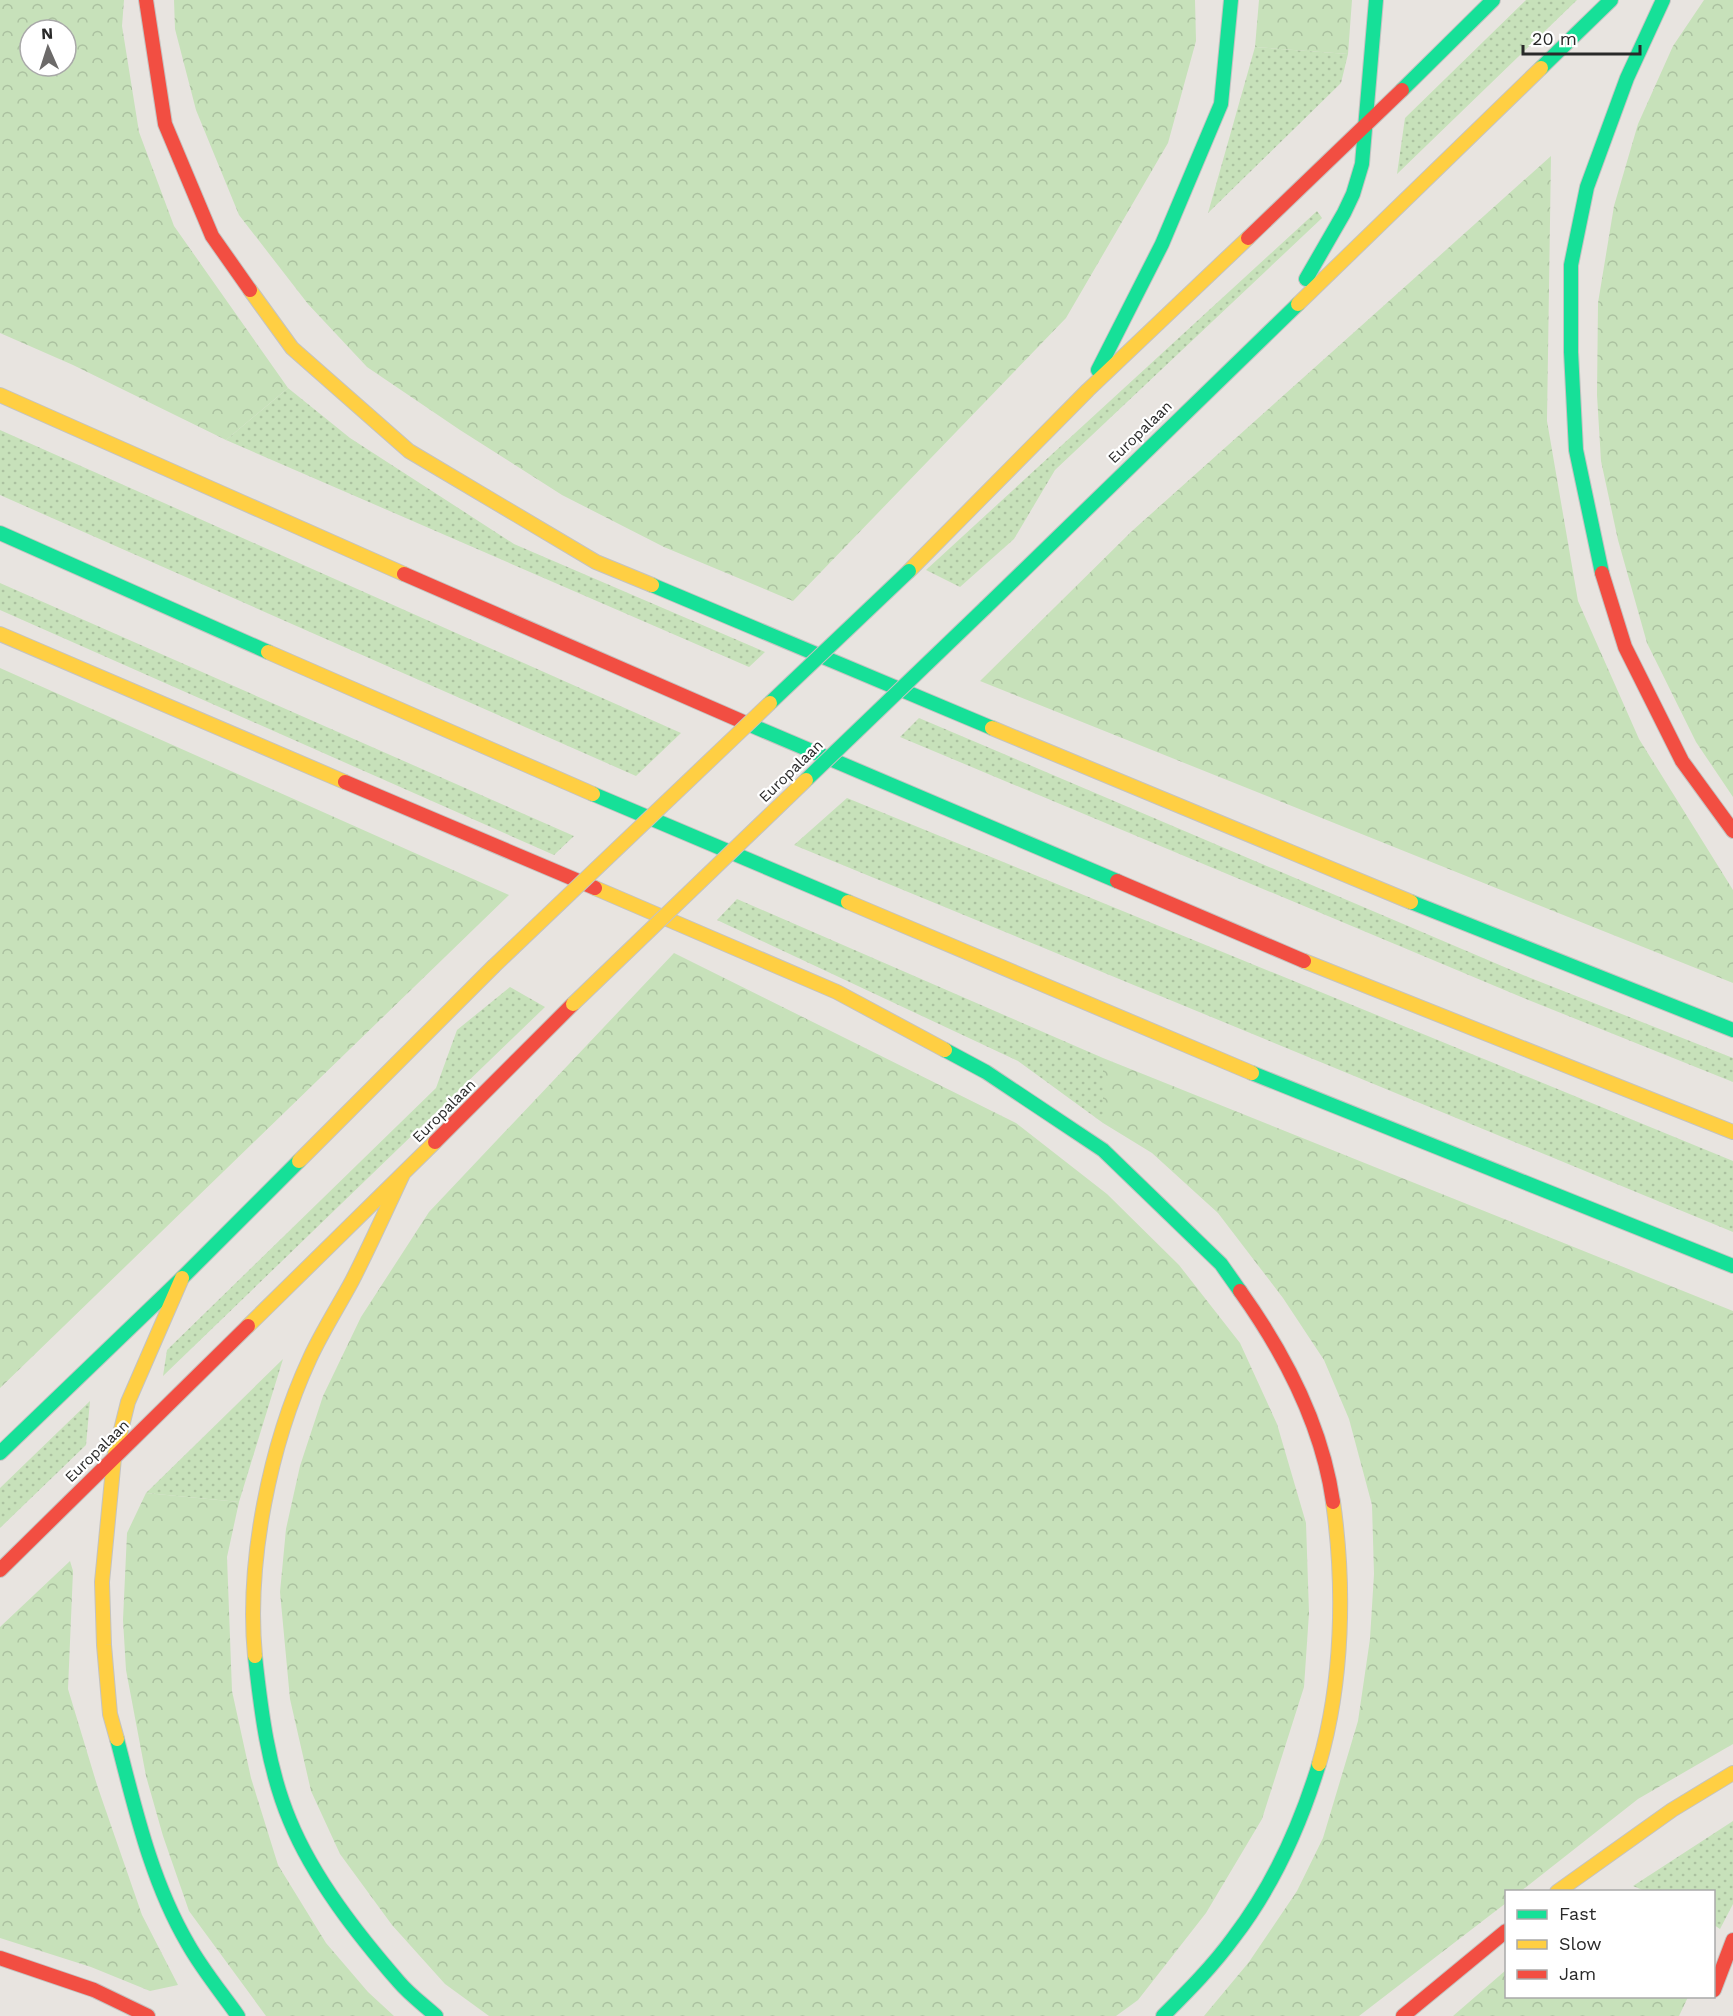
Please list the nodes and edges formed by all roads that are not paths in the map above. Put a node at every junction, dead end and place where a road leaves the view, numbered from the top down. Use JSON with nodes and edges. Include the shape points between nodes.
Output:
{"nodes":[{"id":1,"x":146,"y":0,"type":"edge"},
{"id":2,"x":1231,"y":0,"type":"edge"},
{"id":3,"x":1376,"y":0,"type":"edge"},
{"id":4,"x":1493,"y":0,"type":"edge"},
{"id":5,"x":1611,"y":0,"type":"edge"},
{"id":6,"x":1663,"y":0,"type":"edge"},
{"id":7,"x":1367,"y":124,"type":"junction"},
{"id":8,"x":1288,"y":312,"type":"junction"},
{"id":9,"x":1088,"y":390,"type":"junction"},
{"id":10,"x":0,"y":395,"type":"edge"},
{"id":11,"x":0,"y":533,"type":"edge"},
{"id":12,"x":0,"y":634,"type":"edge"},
{"id":13,"x":1733,"y":831,"type":"edge"},
{"id":14,"x":1733,"y":1030,"type":"edge"},
{"id":15,"x":1733,"y":1132,"type":"edge"},
{"id":16,"x":404,"y":1174,"type":"junction"},
{"id":17,"x":1733,"y":1266,"type":"edge"},
{"id":18,"x":182,"y":1278,"type":"junction"},
{"id":19,"x":0,"y":1454,"type":"edge"},
{"id":20,"x":114,"y":1458,"type":"junction"},
{"id":21,"x":0,"y":1570,"type":"edge"},
{"id":22,"x":1733,"y":1773,"type":"edge"},
{"id":23,"x":1560,"y":1890,"type":"edge"},
{"id":24,"x":1505,"y":1933,"type":"edge"},
{"id":25,"x":1733,"y":1940,"type":"edge"},
{"id":26,"x":0,"y":1958,"type":"edge"},
{"id":27,"x":1715,"y":1985,"type":"edge"},
{"id":28,"x":148,"y":2016,"type":"edge"},
{"id":29,"x":238,"y":2016,"type":"edge"},
{"id":30,"x":436,"y":2016,"type":"edge"},
{"id":31,"x":1163,"y":2016,"type":"edge"},
{"id":32,"x":1403,"y":2016,"type":"edge"}],
"edges":[{"from":1,"to":14,"type":"highway","via":[[165,124],[212,236],[292,348],[409,451],[596,562],[1335,872]]},
{"from":2,"to":9,"type":"highway","via":[[1221,104],[1162,244]]},
{"from":3,"to":7,"type":"highway"},
{"from":4,"to":7,"type":"highway"},
{"from":5,"to":8,"type":"highway","name":"Europalaan"},
{"from":6,"to":13,"type":"highway","via":[[1627,78],[1587,187],[1571,265],[1576,450],[1599,565],[1625,647],[1682,761]]},
{"from":7,"to":8,"type":"highway","via":[[1353,194]]},
{"from":7,"to":9,"type":"highway"},
{"from":8,"to":16,"type":"highway","name":"Europalaan","bridge":true,"via":[[573,1004]]},
{"from":9,"to":18,"type":"highway","bridge":true,"via":[[909,571],[493,967]]},
{"from":10,"to":15,"type":"highway","via":[[580,652],[1286,953]]},
{"from":11,"to":17,"type":"highway","via":[[518,763],[1269,1080]]},
{"from":12,"to":31,"type":"highway","via":[[837,992],[986,1072],[1103,1150],[1221,1264],[1292,1372],[1314,1428],[1331,1488],[1339,1544],[1341,1599],[1337,1652],[1331,1711],[1320,1761],[1288,1847],[1262,1897],[1234,1938]]},
{"from":16,"to":20,"type":"highway","name":"Europalaan"},
{"from":16,"to":30,"type":"highway","via":[[310,1358],[278,1440],[266,1494],[252,1623],[269,1754],[289,1819],[309,1862],[400,1984]]},
{"from":18,"to":19,"type":"highway"},
{"from":18,"to":20,"type":"highway","via":[[128,1402]]},
{"from":20,"to":21,"type":"highway","name":"Europalaan"},
{"from":20,"to":29,"type":"highway","via":[[102,1582],[110,1714],[147,1851],[166,1900],[188,1944]]},
{"from":22,"to":23,"type":"highway","via":[[1672,1810]]},
{"from":24,"to":32,"type":"highway"},
{"from":25,"to":27,"type":"highway"},
{"from":26,"to":28,"type":"highway","via":[[57,1975]]}]}
